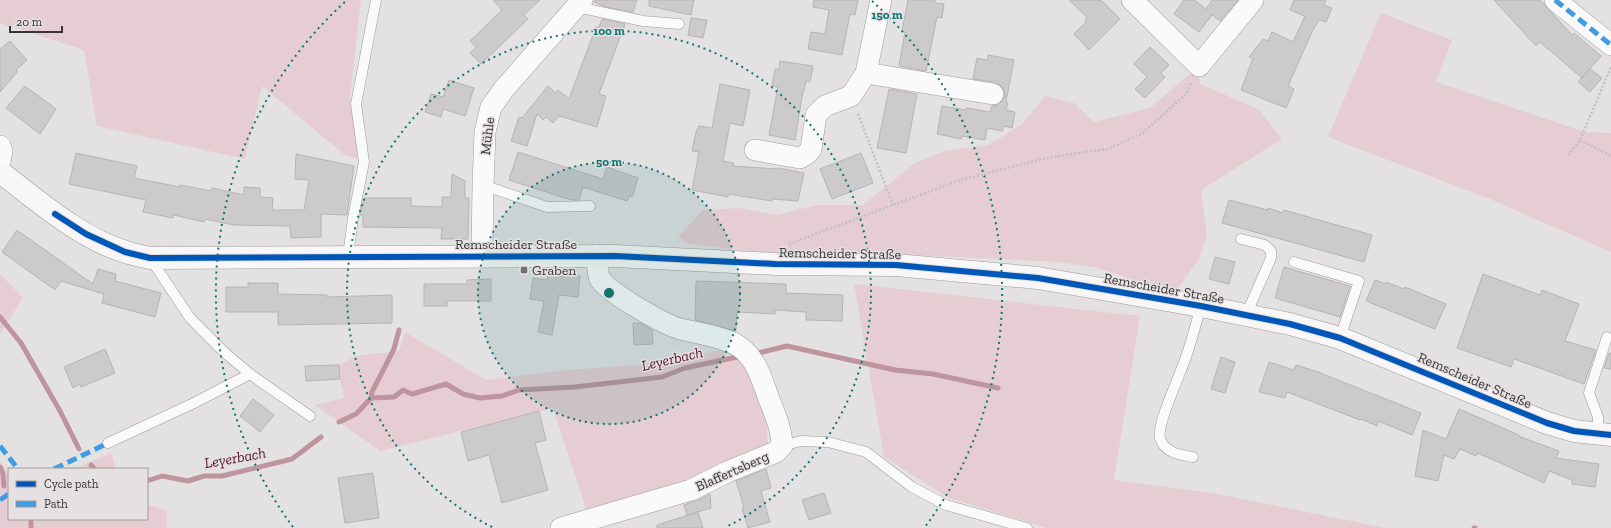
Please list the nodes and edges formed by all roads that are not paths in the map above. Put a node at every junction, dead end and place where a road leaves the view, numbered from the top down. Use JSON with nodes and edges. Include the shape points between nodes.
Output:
{"nodes":[{"id":1,"x":376,"y":0,"type":"edge"},
{"id":2,"x":881,"y":0,"type":"edge"},
{"id":3,"x":1132,"y":0,"type":"edge"},
{"id":4,"x":1253,"y":0,"type":"edge"},
{"id":5,"x":1554,"y":0,"type":"edge"},
{"id":6,"x":580,"y":3,"type":"edge"},
{"id":7,"x":679,"y":24,"type":"dead end"},
{"id":8,"x":1611,"y":45,"type":"edge"},
{"id":9,"x":866,"y":73,"type":"junction"},
{"id":10,"x":993,"y":94,"type":"dead end"},
{"id":11,"x":0,"y":146,"type":"edge"},
{"id":12,"x":755,"y":150,"type":"dead end"},
{"id":13,"x":0,"y":161,"type":"edge"},
{"id":14,"x":0,"y":172,"type":"edge"},
{"id":15,"x":483,"y":185,"type":"junction"},
{"id":16,"x":590,"y":206,"type":"dead end"},
{"id":17,"x":1241,"y":239,"type":"dead end"},
{"id":18,"x":597,"y":255,"type":"junction"},
{"id":19,"x":348,"y":256,"type":"junction"},
{"id":20,"x":482,"y":257,"type":"junction"},
{"id":21,"x":150,"y":258,"type":"junction"},
{"id":22,"x":1294,"y":262,"type":"dead end"},
{"id":23,"x":1201,"y":306,"type":"junction"},
{"id":24,"x":1246,"y":315,"type":"junction"},
{"id":25,"x":1340,"y":338,"type":"junction"},
{"id":26,"x":1607,"y":338,"type":"dead end"},
{"id":27,"x":250,"y":374,"type":"junction"},
{"id":28,"x":310,"y":416,"type":"dead end"},
{"id":29,"x":1604,"y":435,"type":"edge"},
{"id":30,"x":108,"y":443,"type":"dead end"},
{"id":31,"x":782,"y":446,"type":"junction"},
{"id":32,"x":1193,"y":457,"type":"dead end"},
{"id":33,"x":561,"y":528,"type":"edge"},
{"id":34,"x":1027,"y":528,"type":"edge"}],
"edges":[{"from":1,"to":19,"type":"lane","via":[[356,104],[364,162]]},
{"from":2,"to":9,"type":"street"},
{"from":3,"to":4,"type":"street","via":[[1199,66]]},
{"from":5,"to":8,"type":"street"},
{"from":6,"to":7,"type":"lane","via":[[643,21]]},
{"from":6,"to":15,"type":"street","name":"Mühle","via":[[491,107],[485,132]]},
{"from":9,"to":10,"type":"street"},
{"from":9,"to":12,"type":"street","via":[[851,96],[825,106],[816,115],[811,149],[807,154],[800,158]]},
{"from":11,"to":13,"type":"street"},
{"from":14,"to":21,"type":"main road","name":"Remscheider Straße","via":[[86,234],[125,252]]},
{"from":15,"to":16,"type":"lane","via":[[547,207]]},
{"from":15,"to":20,"type":"street","name":"Mühle"},
{"from":17,"to":24,"type":"lane","via":[[1265,245],[1272,251]]},
{"from":18,"to":20,"type":"main road","name":"Remscheider Straße"},
{"from":18,"to":23,"type":"main road","name":"Remscheider Straße","via":[[775,264],[896,265],[1031,277]]},
{"from":18,"to":31,"type":"street","name":"Blaffertsberg","via":[[600,279],[650,316],[677,328],[730,342],[747,354],[775,415]]},
{"from":19,"to":20,"type":"main road","name":"Remscheider Straße"},
{"from":19,"to":21,"type":"main road","name":"Remscheider Straße"},
{"from":21,"to":27,"type":"lane","via":[[190,318]]},
{"from":22,"to":25,"type":"lane","via":[[1359,281]]},
{"from":23,"to":24,"type":"main road","name":"Remscheider Straße"},
{"from":23,"to":32,"type":"lane","via":[[1159,434],[1164,446],[1174,454]]},
{"from":24,"to":25,"type":"main road","name":"Remscheider Straße"},
{"from":25,"to":29,"type":"main road","name":"Remscheider Straße","via":[[1547,423],[1574,431]]},
{"from":26,"to":29,"type":"lane","via":[[1589,393]]},
{"from":27,"to":28,"type":"lane"},
{"from":27,"to":30,"type":"lane"},
{"from":31,"to":33,"type":"street","name":"Blaffertsberg","via":[[776,452],[691,490]]},
{"from":31,"to":34,"type":"lane","via":[[801,441],[828,442],[866,452],[912,487],[946,505]]}]}
